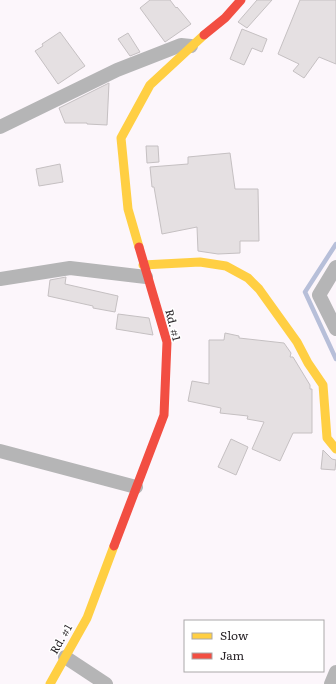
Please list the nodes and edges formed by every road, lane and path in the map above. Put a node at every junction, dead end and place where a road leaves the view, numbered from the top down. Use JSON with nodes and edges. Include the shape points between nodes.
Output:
{"nodes":[{"id":1,"x":241,"y":0,"type":"edge"},
{"id":2,"x":191,"y":46,"type":"junction"},
{"id":3,"x":0,"y":127,"type":"edge"},
{"id":4,"x":336,"y":267,"type":"edge"},
{"id":5,"x":145,"y":271,"type":"junction"},
{"id":6,"x":0,"y":279,"type":"edge"},
{"id":7,"x":336,"y":329,"type":"edge"},
{"id":8,"x":336,"y":449,"type":"edge"},
{"id":9,"x":0,"y":451,"type":"edge"},
{"id":10,"x":136,"y":487,"type":"junction"},
{"id":11,"x":65,"y":657,"type":"junction"},
{"id":12,"x":336,"y":672,"type":"edge"},
{"id":13,"x":50,"y":684,"type":"edge"},
{"id":14,"x":106,"y":684,"type":"edge"},
{"id":15,"x":331,"y":684,"type":"edge"}],
"edges":[{"from":1,"to":2,"type":"main road","name":"Rd. #1","via":[[225,18]]},
{"from":2,"to":3,"type":"street","via":[[181,45],[117,70]]},
{"from":2,"to":5,"type":"main road","name":"Rd. #1","via":[[150,85],[121,138],[128,209]]},
{"from":4,"to":7,"type":"street","via":[[319,295]]},
{"from":5,"to":6,"type":"street","via":[[70,268]]},
{"from":5,"to":8,"type":"main road","via":[[200,262],[226,266],[248,278],[259,289],[297,342],[323,385],[327,438]]},
{"from":5,"to":10,"type":"main road","name":"Rd. #1","via":[[167,342],[164,415]]},
{"from":9,"to":10,"type":"street"},
{"from":10,"to":11,"type":"main road","name":"Rd. #1","via":[[87,618]]},
{"from":11,"to":13,"type":"main road","name":"Rd. #1"},
{"from":11,"to":14,"type":"street"},
{"from":12,"to":15,"type":"street"}]}
